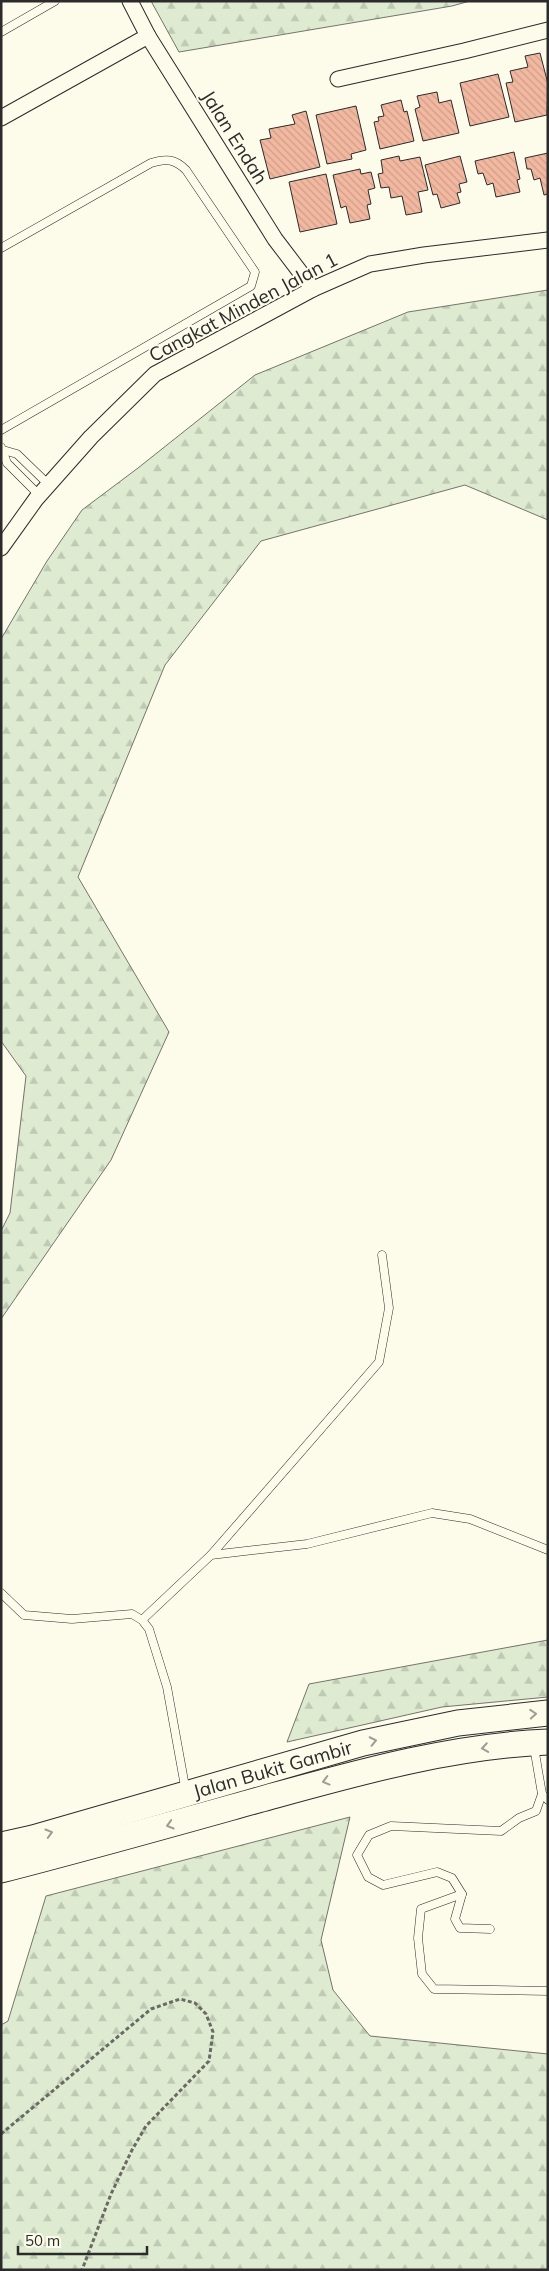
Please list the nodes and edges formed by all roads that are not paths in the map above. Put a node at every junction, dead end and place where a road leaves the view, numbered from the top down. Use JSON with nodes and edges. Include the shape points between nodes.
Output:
{"nodes":[{"id":1,"x":55,"y":1,"type":"edge"},
{"id":2,"x":130,"y":1,"type":"edge"},
{"id":3,"x":548,"y":30,"type":"edge"},
{"id":4,"x":1,"y":32,"type":"edge"},
{"id":5,"x":148,"y":36,"type":"junction"},
{"id":6,"x":338,"y":79,"type":"dead end"},
{"id":7,"x":1,"y":118,"type":"edge"},
{"id":8,"x":548,"y":240,"type":"edge"},
{"id":9,"x":1,"y":248,"type":"edge"},
{"id":10,"x":313,"y":289,"type":"junction"},
{"id":11,"x":1,"y":430,"type":"edge"},
{"id":12,"x":2,"y":448,"type":"edge"},
{"id":13,"x":44,"y":489,"type":"junction"},
{"id":14,"x":1,"y":548,"type":"edge"},
{"id":15,"x":382,"y":1255,"type":"dead end"},
{"id":16,"x":548,"y":1550,"type":"edge"},
{"id":17,"x":211,"y":1555,"type":"junction"},
{"id":18,"x":1,"y":1593,"type":"edge"},
{"id":19,"x":142,"y":1620,"type":"junction"},
{"id":20,"x":548,"y":1714,"type":"edge"},
{"id":21,"x":541,"y":1742,"type":"edge"},
{"id":22,"x":186,"y":1794,"type":"junction"},
{"id":23,"x":545,"y":1797,"type":"edge"},
{"id":24,"x":1,"y":1845,"type":"edge"},
{"id":25,"x":1,"y":1870,"type":"edge"},
{"id":26,"x":462,"y":1894,"type":"junction"},
{"id":27,"x":490,"y":1929,"type":"dead end"},
{"id":28,"x":548,"y":1991,"type":"edge"}],
"edges":[{"from":1,"to":4,"type":"lane"},
{"from":2,"to":5,"type":"street","name":"Jalan Endah"},
{"from":3,"to":6,"type":"street"},
{"from":5,"to":7,"type":"street"},
{"from":5,"to":10,"type":"street","name":"Jalan Endah","via":[[275,238]]},
{"from":8,"to":10,"type":"street","name":"Cangkat Minden Jalan 1","via":[[370,264]]},
{"from":9,"to":11,"type":"lane","via":[[162,159],[172,160],[186,170],[255,272],[251,286]]},
{"from":10,"to":13,"type":"street","name":"Cangkat Minden Jalan 1","via":[[155,374],[90,437]]},
{"from":12,"to":13,"type":"lane","via":[[17,454]]},
{"from":12,"to":13,"type":"lane","via":[[7,463]]},
{"from":13,"to":14,"type":"street","name":"Cangkat Minden Jalan 1"},
{"from":15,"to":17,"type":"lane","via":[[390,1308],[379,1362]]},
{"from":16,"to":17,"type":"lane","via":[[470,1519],[432,1513],[307,1544]]},
{"from":17,"to":19,"type":"lane"},
{"from":18,"to":19,"type":"lane","via":[[24,1615],[72,1619],[132,1614]]},
{"from":19,"to":22,"type":"lane","via":[[149,1629],[167,1687]]},
{"from":22,"to":20,"type":"main road","name":"Jalan Bukit Gambir","one_way":true,"via":[[363,1743],[458,1723]]},
{"from":21,"to":23,"type":"lane"},
{"from":21,"to":25,"type":"main road","name":"Jalan Bukit Gambir","one_way":true,"via":[[435,1756],[353,1774]]},
{"from":24,"to":22,"type":"main road","name":"Jalan Bukit Gambir","one_way":true},
{"from":23,"to":26,"type":"lane","via":[[536,1811],[501,1831],[391,1826],[369,1835],[358,1855],[368,1877],[383,1886],[437,1872],[452,1878]]},
{"from":26,"to":27,"type":"lane","via":[[455,1919],[460,1928]]},
{"from":26,"to":28,"type":"lane","via":[[421,1909],[418,1938],[422,1974],[434,1989]]}]}
